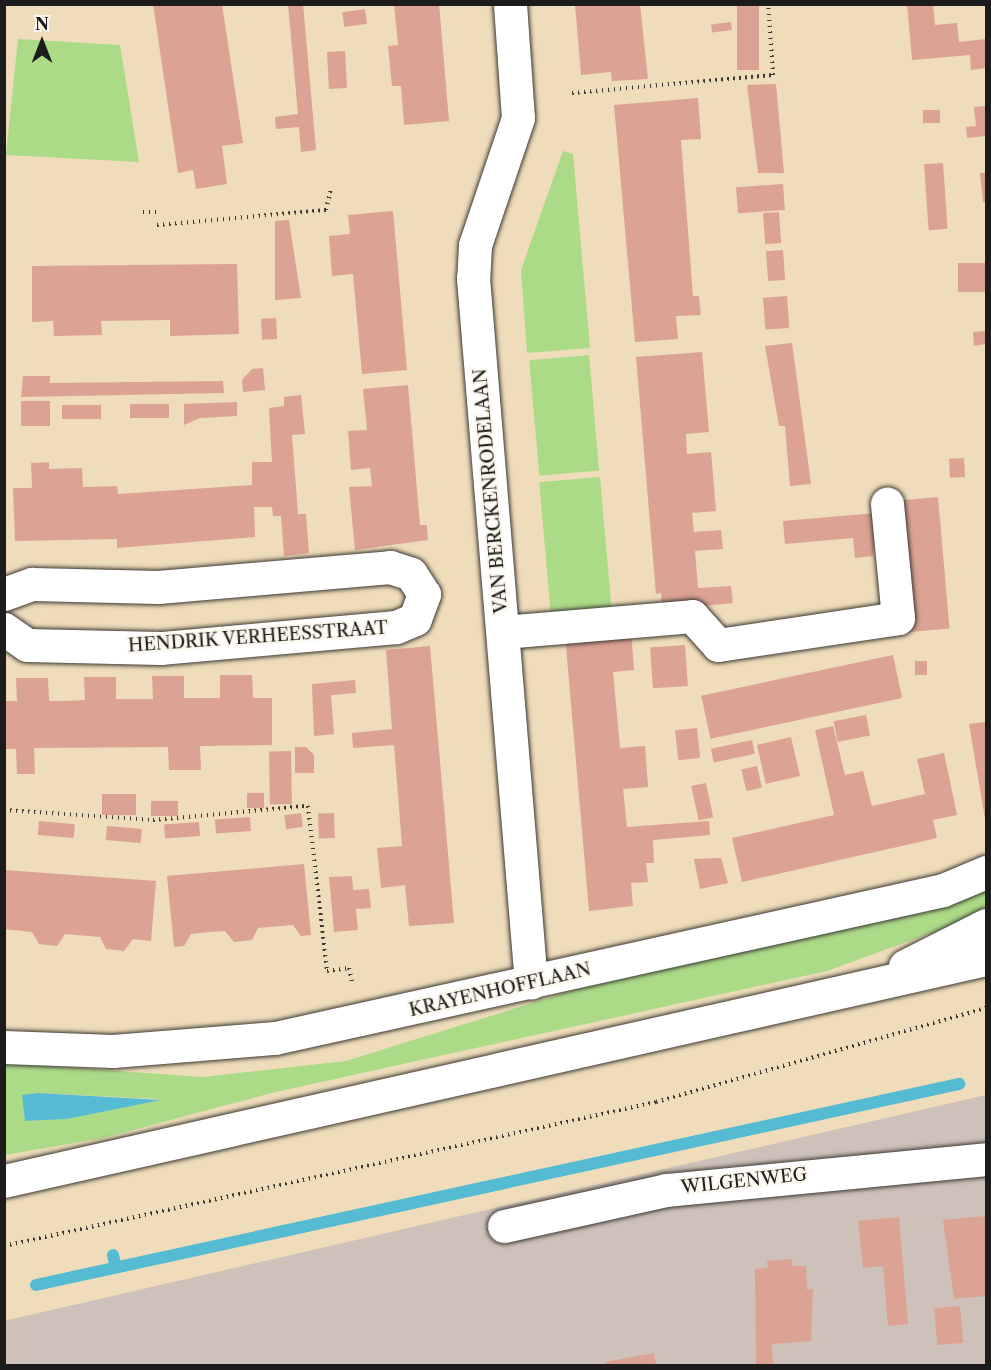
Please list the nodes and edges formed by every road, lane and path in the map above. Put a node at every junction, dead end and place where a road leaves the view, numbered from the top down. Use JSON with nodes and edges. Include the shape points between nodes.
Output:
{"nodes":[{"id":1,"x":510,"y":4,"type":"edge"},
{"id":2,"x":768,"y":4,"type":"edge"},
{"id":3,"x":572,"y":93,"type":"dead end"},
{"id":4,"x":331,"y":188,"type":"dead end"},
{"id":5,"x":143,"y":212,"type":"dead end"},
{"id":6,"x":156,"y":212,"type":"dead end"},
{"id":7,"x":157,"y":225,"type":"dead end"},
{"id":8,"x":887,"y":504,"type":"dead end"},
{"id":9,"x":4,"y":594,"type":"edge"},
{"id":10,"x":4,"y":629,"type":"edge"},
{"id":11,"x":503,"y":632,"type":"junction"},
{"id":12,"x":4,"y":810,"type":"edge"},
{"id":13,"x":987,"y":872,"type":"edge"},
{"id":14,"x":987,"y":925,"type":"edge"},
{"id":15,"x":987,"y":959,"type":"edge"},
{"id":16,"x":880,"y":981,"type":"junction"},
{"id":17,"x":531,"y":983,"type":"junction"},
{"id":18,"x":987,"y":1008,"type":"edge"},
{"id":19,"x":362,"y":1021,"type":"junction"},
{"id":20,"x":4,"y":1047,"type":"edge"},
{"id":21,"x":987,"y":1159,"type":"edge"},
{"id":22,"x":4,"y":1181,"type":"edge"},
{"id":23,"x":504,"y":1226,"type":"dead end"},
{"id":24,"x":4,"y":1246,"type":"edge"}],
"edges":[{"from":1,"to":11,"type":"street","name":"VAN BERCKENRODELAAN","via":[[518,118],[473,261]]},
{"from":2,"to":3,"type":"path","via":[[773,75]]},
{"from":4,"to":7,"type":"path","via":[[326,210]]},
{"from":5,"to":6,"type":"path"},
{"from":8,"to":11,"type":"street","via":[[898,618],[718,645],[692,616]]},
{"from":9,"to":10,"type":"street","name":"HENDRIK VERHEESSTRAAT","via":[[32,584],[158,587],[390,567],[411,574],[424,594],[415,619],[396,627],[159,648],[27,645]]},
{"from":11,"to":17,"type":"street","name":"VAN BERCKENRODELAAN"},
{"from":12,"to":19,"type":"path","via":[[153,820],[308,806],[327,971],[349,968]]},
{"from":13,"to":17,"type":"street","name":"KRAYENHOFFLAAN","via":[[943,890]]},
{"from":14,"to":16,"type":"street"},
{"from":15,"to":16,"type":"street"},
{"from":16,"to":22,"type":"street","via":[[216,1137]]},
{"from":17,"to":19,"type":"street","name":"KRAYENHOFFLAAN"},
{"from":18,"to":24,"type":"path","via":[[656,1102]]},
{"from":19,"to":20,"type":"street","name":"KRAYENHOFFLAAN","via":[[275,1038],[112,1051]]},
{"from":21,"to":23,"type":"street","name":"WILGENWEG","via":[[666,1190]]}]}
